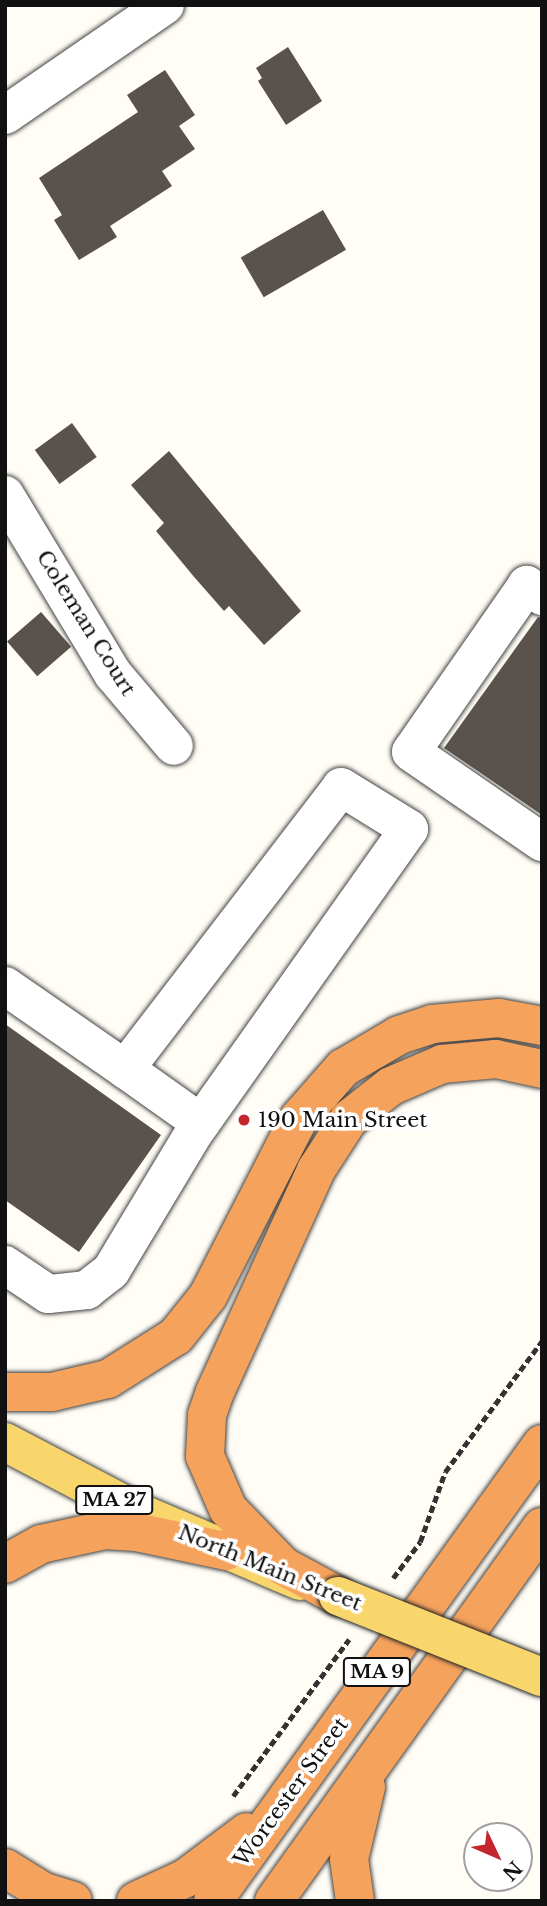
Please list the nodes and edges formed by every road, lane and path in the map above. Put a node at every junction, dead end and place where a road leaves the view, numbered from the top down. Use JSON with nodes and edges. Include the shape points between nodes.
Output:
{"nodes":[{"id":1,"x":165,"y":5,"type":"edge"},
{"id":2,"x":5,"y":115,"type":"edge"},
{"id":3,"x":5,"y":495,"type":"edge"},
{"id":4,"x":542,"y":596,"type":"edge"},
{"id":5,"x":174,"y":746,"type":"dead end"},
{"id":6,"x":542,"y":842,"type":"edge"},
{"id":7,"x":5,"y":986,"type":"edge"},
{"id":8,"x":542,"y":1027,"type":"edge"},
{"id":9,"x":125,"y":1069,"type":"junction"},
{"id":10,"x":542,"y":1069,"type":"edge"},
{"id":11,"x":198,"y":1127,"type":"junction"},
{"id":12,"x":5,"y":1265,"type":"edge"},
{"id":13,"x":5,"y":1392,"type":"edge"},
{"id":14,"x":5,"y":1443,"type":"edge"},
{"id":15,"x":542,"y":1444,"type":"edge"},
{"id":16,"x":542,"y":1527,"type":"edge"},
{"id":17,"x":226,"y":1551,"type":"junction"},
{"id":18,"x":542,"y":1559,"type":"edge"},
{"id":19,"x":5,"y":1564,"type":"edge"},
{"id":20,"x":338,"y":1596,"type":"junction"},
{"id":21,"x":468,"y":1632,"type":"junction"},
{"id":22,"x":542,"y":1677,"type":"edge"},
{"id":23,"x":385,"y":1746,"type":"junction"},
{"id":24,"x":286,"y":1799,"type":"junction"},
{"id":25,"x":5,"y":1868,"type":"edge"},
{"id":26,"x":73,"y":1901,"type":"edge"},
{"id":27,"x":136,"y":1901,"type":"edge"},
{"id":28,"x":213,"y":1901,"type":"edge"},
{"id":29,"x":274,"y":1901,"type":"edge"},
{"id":30,"x":355,"y":1901,"type":"edge"}],
"edges":[{"from":1,"to":2,"type":"street"},
{"from":3,"to":5,"type":"street","name":"Coleman Court","via":[[113,674]]},
{"from":4,"to":6,"type":"street","via":[[527,585],[411,752]]},
{"from":7,"to":9,"type":"street"},
{"from":8,"to":13,"type":"highway","via":[[499,1018],[432,1024],[399,1035],[343,1068],[299,1118],[208,1296],[176,1336],[108,1379],[64,1390]]},
{"from":9,"to":11,"type":"street"},
{"from":9,"to":11,"type":"street","via":[[341,788],[409,829]]},
{"from":10,"to":20,"type":"highway","via":[[496,1059],[442,1064],[391,1086],[349,1119],[316,1170],[215,1392],[207,1415],[205,1456],[228,1509],[283,1566]]},
{"from":11,"to":12,"type":"street","via":[[111,1271],[87,1290],[48,1294]]},
{"from":14,"to":17,"type":"main road","name":"North Main Street","number":"MA 27","via":[[139,1513]]},
{"from":15,"to":24,"type":"highway","name":"Worcester Street","number":"MA 9"},
{"from":16,"to":21,"type":"highway","number":"MA 9"},
{"from":17,"to":19,"type":"highway","via":[[105,1530],[41,1544]]},
{"from":17,"to":20,"type":"main road","name":"North Main Street","number":"MA 27"},
{"from":18,"to":21,"type":"highway"},
{"from":20,"to":22,"type":"main road","name":"North Main Street","number":"MA 27","bridge":true},
{"from":21,"to":23,"type":"highway","number":"MA 9"},
{"from":23,"to":29,"type":"highway","number":"MA 9"},
{"from":23,"to":30,"type":"highway","via":[[363,1793],[354,1830],[349,1859]]},
{"from":24,"to":27,"type":"highway","via":[[186,1878]]},
{"from":24,"to":28,"type":"highway","name":"Worcester Street","number":"MA 9"},
{"from":25,"to":26,"type":"highway","via":[[44,1892]]}]}
